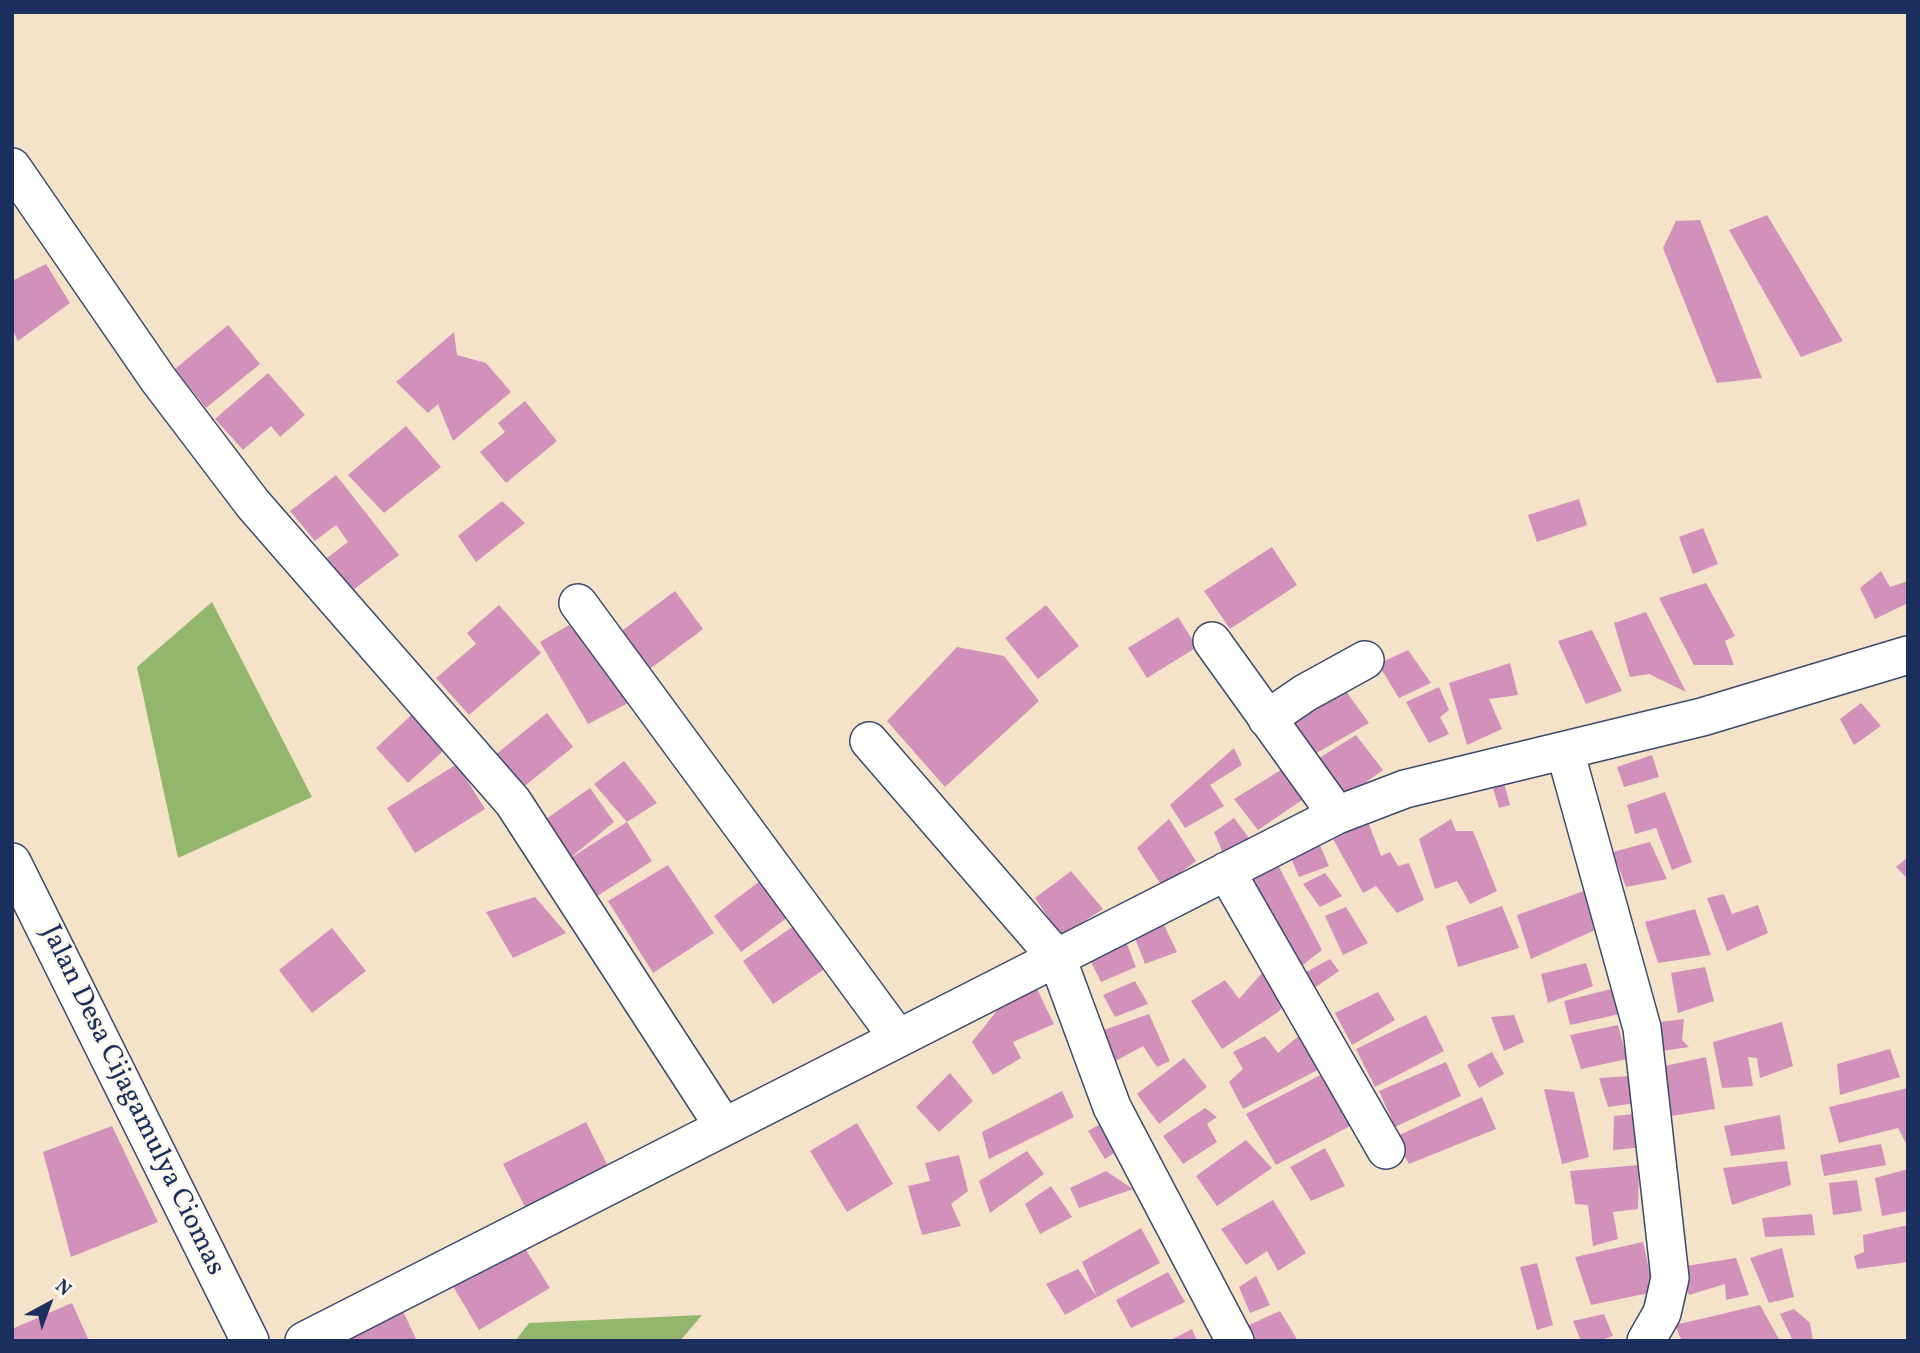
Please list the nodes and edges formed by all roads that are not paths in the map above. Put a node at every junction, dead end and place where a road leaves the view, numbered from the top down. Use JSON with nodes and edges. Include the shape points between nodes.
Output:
{"nodes":[{"id":1,"x":12,"y":167,"type":"edge"},
{"id":2,"x":578,"y":603,"type":"dead end"},
{"id":3,"x":1212,"y":641,"type":"dead end"},
{"id":4,"x":1908,"y":655,"type":"edge"},
{"id":5,"x":1365,"y":660,"type":"dead end"},
{"id":6,"x":1267,"y":719,"type":"junction"},
{"id":7,"x":869,"y":741,"type":"dead end"},
{"id":8,"x":1564,"y":751,"type":"junction"},
{"id":9,"x":1337,"y":815,"type":"junction"},
{"id":10,"x":12,"y":862,"type":"edge"},
{"id":11,"x":1226,"y":871,"type":"junction"},
{"id":12,"x":1057,"y":958,"type":"junction"},
{"id":13,"x":898,"y":1038,"type":"junction"},
{"id":14,"x":724,"y":1127,"type":"junction"},
{"id":15,"x":1386,"y":1150,"type":"dead end"},
{"id":16,"x":250,"y":1341,"type":"edge"},
{"id":17,"x":304,"y":1341,"type":"edge"},
{"id":18,"x":1235,"y":1341,"type":"edge"},
{"id":19,"x":1646,"y":1341,"type":"edge"}],
"edges":[{"from":1,"to":14,"type":"street","via":[[158,379],[253,504],[513,803]]},
{"from":2,"to":13,"type":"street"},
{"from":3,"to":6,"type":"street"},
{"from":4,"to":8,"type":"street","via":[[1702,717]]},
{"from":5,"to":6,"type":"street"},
{"from":6,"to":9,"type":"street"},
{"from":7,"to":12,"type":"street"},
{"from":8,"to":9,"type":"street","via":[[1405,789]]},
{"from":8,"to":19,"type":"street","via":[[1642,1028],[1670,1278],[1662,1313]]},
{"from":9,"to":11,"type":"street"},
{"from":10,"to":16,"type":"street","name":"Jalan Desa Cijagamulya Ciomas"},
{"from":11,"to":12,"type":"street"},
{"from":11,"to":15,"type":"street"},
{"from":12,"to":13,"type":"street"},
{"from":12,"to":18,"type":"street","via":[[1112,1107]]},
{"from":13,"to":14,"type":"street"},
{"from":14,"to":17,"type":"street"}]}
